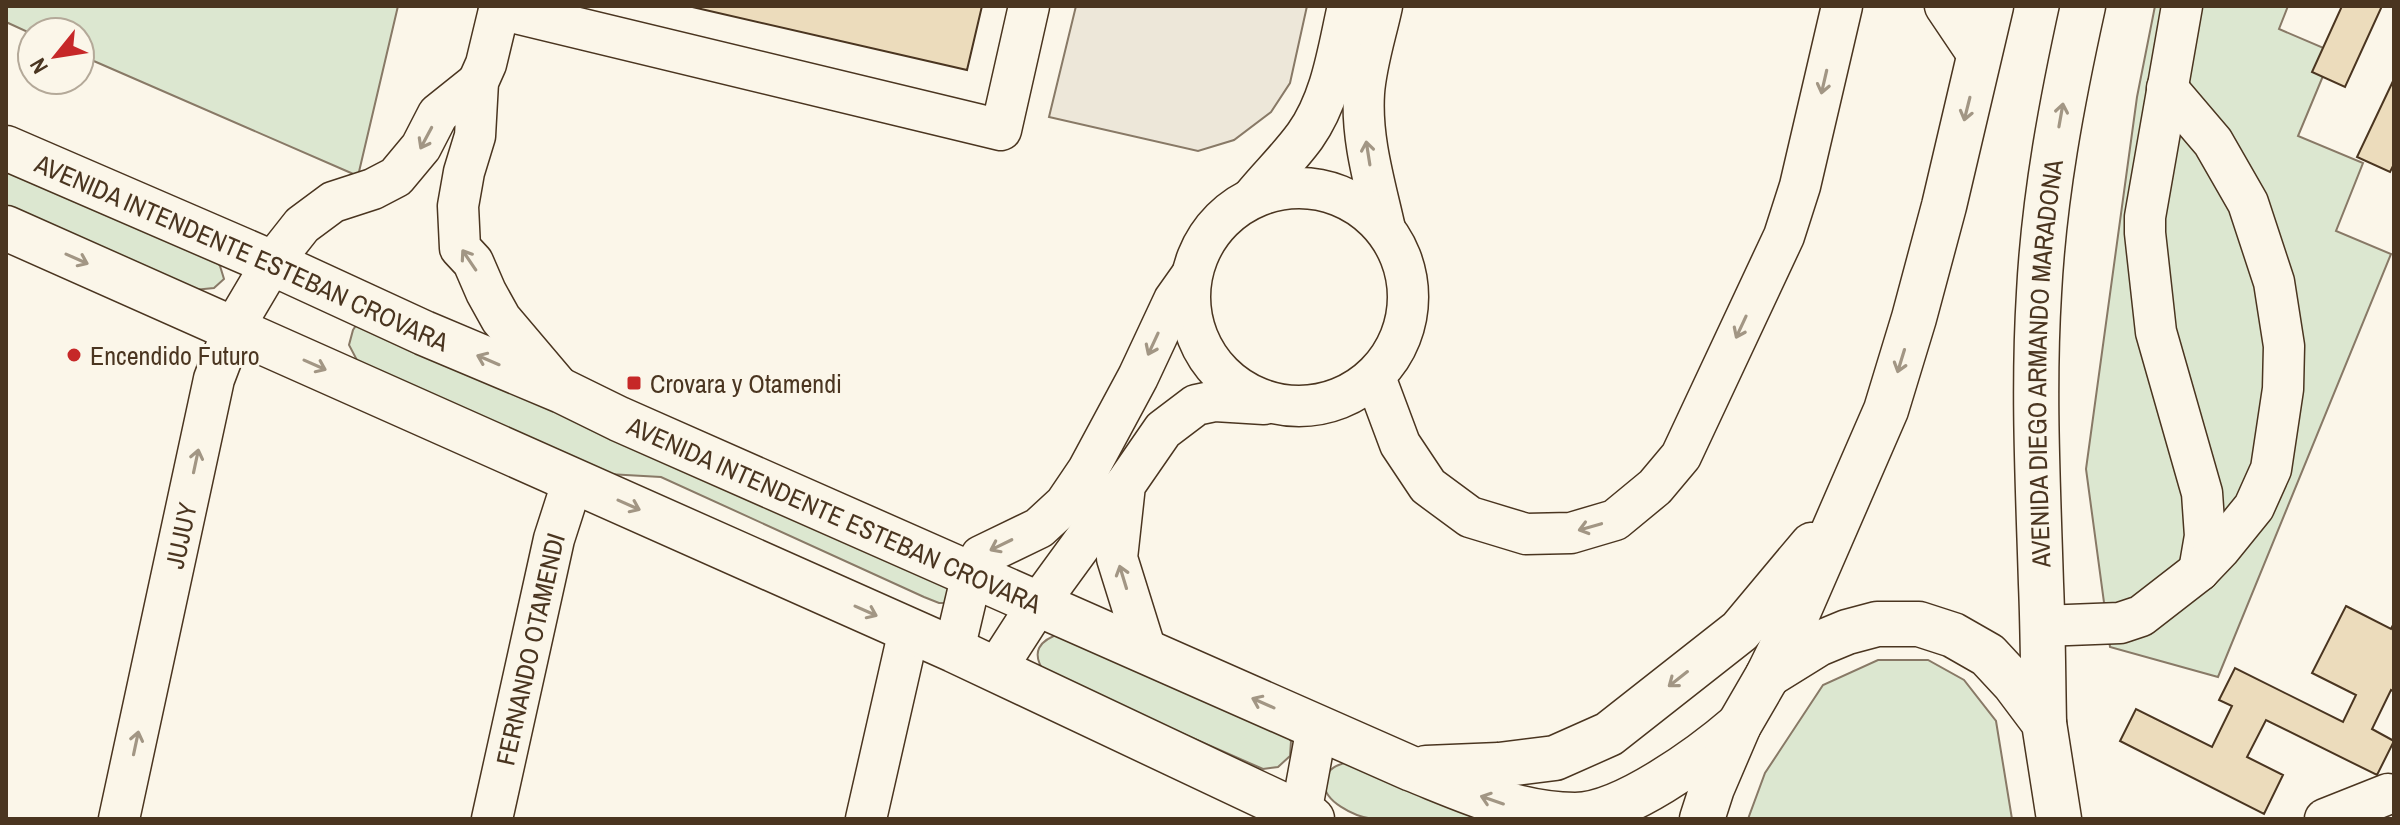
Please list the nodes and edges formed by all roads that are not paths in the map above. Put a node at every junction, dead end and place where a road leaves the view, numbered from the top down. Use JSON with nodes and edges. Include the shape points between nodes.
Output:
{"nodes":[{"id":1,"x":1029,"y":6,"type":"edge"},
{"id":2,"x":1348,"y":6,"type":"edge"},
{"id":3,"x":1382,"y":6,"type":"edge"},
{"id":4,"x":1842,"y":6,"type":"edge"},
{"id":5,"x":1945,"y":6,"type":"edge"},
{"id":6,"x":1991,"y":6,"type":"edge"},
{"id":7,"x":2083,"y":6,"type":"edge"},
{"id":8,"x":2182,"y":6,"type":"edge"},
{"id":9,"x":500,"y":8,"type":"edge"},
{"id":10,"x":550,"y":13,"type":"edge"},
{"id":11,"x":1980,"y":58,"type":"junction"},
{"id":12,"x":478,"y":82,"type":"junction"},
{"id":13,"x":2167,"y":88,"type":"junction"},
{"id":14,"x":6,"y":148,"type":"edge"},
{"id":15,"x":1252,"y":198,"type":"junction"},
{"id":16,"x":6,"y":228,"type":"edge"},
{"id":17,"x":1385,"y":229,"type":"junction"},
{"id":18,"x":272,"y":263,"type":"junction"},
{"id":19,"x":1191,"y":276,"type":"junction"},
{"id":20,"x":233,"y":329,"type":"junction"},
{"id":21,"x":1375,"y":377,"type":"junction"},
{"id":22,"x":562,"y":391,"type":"junction"},
{"id":23,"x":1272,"y":404,"type":"junction"},
{"id":24,"x":573,"y":480,"type":"junction"},
{"id":25,"x":1125,"y":485,"type":"junction"},
{"id":26,"x":1844,"y":507,"type":"junction"},
{"id":27,"x":2199,"y":571,"type":"junction"},
{"id":28,"x":972,"y":574,"type":"junction"},
{"id":29,"x":1038,"y":604,"type":"junction"},
{"id":30,"x":1793,"y":624,"type":"junction"},
{"id":31,"x":1877,"y":624,"type":"junction"},
{"id":32,"x":2042,"y":626,"type":"junction"},
{"id":33,"x":909,"y":630,"type":"junction"},
{"id":34,"x":1740,"y":631,"type":"junction"},
{"id":35,"x":954,"y":650,"type":"junction"},
{"id":36,"x":1146,"y":651,"type":"junction"},
{"id":37,"x":996,"y":669,"type":"junction"},
{"id":38,"x":1768,"y":675,"type":"junction"},
{"id":39,"x":2044,"y":723,"type":"junction"},
{"id":40,"x":1739,"y":725,"type":"junction"},
{"id":41,"x":1317,"y":727,"type":"junction"},
{"id":42,"x":1412,"y":769,"type":"junction"},
{"id":43,"x":2388,"y":794,"type":"dead end"},
{"id":44,"x":1305,"y":817,"type":"edge"},
{"id":45,"x":119,"y":819,"type":"edge"},
{"id":46,"x":492,"y":819,"type":"edge"},
{"id":47,"x":866,"y":819,"type":"edge"},
{"id":48,"x":1702,"y":819,"type":"edge"},
{"id":49,"x":2059,"y":819,"type":"edge"},
{"id":50,"x":2325,"y":819,"type":"edge"}],
"edges":[{"from":1,"to":10,"type":"street","via":[[1001,130]]},
{"from":2,"to":15,"type":"street","via":[[1320,110]]},
{"from":17,"to":3,"type":"street","one_way":true,"via":[[1363,114]]},
{"from":4,"to":21,"type":"street","one_way":true,"via":[[1784,236],[1681,456],[1655,487],[1615,520],[1571,533],[1526,534],[1470,517],[1428,486],[1400,444]]},
{"from":5,"to":11,"type":"street"},
{"from":6,"to":11,"type":"main road"},
{"from":32,"to":7,"type":"main road","name":"AVENIDA DIEGO ARMANDO MARADONA","one_way":true,"via":[[2035,422],[2039,292],[2047,196]]},
{"from":8,"to":13,"type":"street"},
{"from":9,"to":10,"type":"street"},
{"from":9,"to":12,"type":"street"},
{"from":11,"to":26,"type":"main road","one_way":true,"via":[[1914,318],[1886,410]]},
{"from":12,"to":18,"type":"street","name":"JUJUY","one_way":true,"via":[[438,114],[421,147],[396,177],[333,202],[302,225]]},
{"from":22,"to":12,"type":"street","one_way":true,"via":[[501,319],[473,262],[460,248],[458,206],[475,136]]},
{"from":13,"to":27,"type":"street","via":[[2145,233],[2156,332],[2202,493],[2205,536]]},
{"from":13,"to":27,"type":"street","via":[[2213,142],[2248,203],[2274,282],[2284,346],[2271,469],[2254,507]]},
{"from":14,"to":18,"type":"main road","name":"AVENIDA INTENDENTE ESTEBAN CROVARA"},
{"from":15,"to":17,"type":"street","via":[[1287,188],[1324,190],[1358,204]]},
{"from":15,"to":19,"type":"street","via":[[1223,217],[1203,244]]},
{"from":16,"to":20,"type":"main road","one_way":true},
{"from":17,"to":21,"type":"street","via":[[1401,258],[1409,289],[1406,322],[1395,352]]},
{"from":18,"to":20,"type":"street","name":"JUJUY"},
{"from":22,"to":18,"type":"main road","name":"AVENIDA INTENDENTE ESTEBAN CROVARA","one_way":true},
{"from":19,"to":23,"type":"street","via":[[1190,310],[1198,342],[1217,370],[1242,391]]},
{"from":19,"to":28,"type":"street","one_way":true,"via":[[1065,504],[1039,528],[981,556]]},
{"from":20,"to":24,"type":"main road","one_way":true},
{"from":45,"to":20,"type":"street","name":"JUJUY","one_way":true,"via":[[214,379]]},
{"from":21,"to":23,"type":"street","via":[[1344,398],[1309,407]]},
{"from":22,"to":28,"type":"main road","name":"AVENIDA INTENDENTE ESTEBAN CROVARA"},
{"from":23,"to":25,"type":"street","via":[[1196,405],[1163,430]]},
{"from":24,"to":33,"type":"main road","one_way":true},
{"from":24,"to":46,"type":"street","name":"FERNANDO OTAMENDI","via":[[554,539]]},
{"from":25,"to":29,"type":"street"},
{"from":36,"to":25,"type":"street","one_way":true,"via":[[1117,558]]},
{"from":26,"to":30,"type":"main road"},
{"from":26,"to":34,"type":"main road"},
{"from":27,"to":32,"type":"street","via":[[2141,616],[2120,623]]},
{"from":28,"to":29,"type":"main road","name":"AVENIDA INTENDENTE ESTEBAN CROVARA"},
{"from":28,"to":35,"type":"street"},
{"from":29,"to":36,"type":"main road","name":"AVENIDA INTENDENTE ESTEBAN CROVARA"},
{"from":29,"to":37,"type":"street"},
{"from":30,"to":31,"type":"main road"},
{"from":30,"to":34,"type":"main road"},
{"from":30,"to":38,"type":"main road"},
{"from":31,"to":38,"type":"main road","via":[[1818,644]]},
{"from":31,"to":39,"type":"main road","via":[[1919,624],[1988,655]]},
{"from":32,"to":39,"type":"main road","name":"AVENIDA DIEGO ARMANDO MARADONA"},
{"from":33,"to":35,"type":"main road"},
{"from":33,"to":47,"type":"street"},
{"from":34,"to":42,"type":"main road","one_way":true,"via":[[1609,734],[1555,758]]},
{"from":35,"to":37,"type":"main road"},
{"from":41,"to":36,"type":"main road","name":"AVENIDA INTENDENTE ESTEBAN CROVARA","one_way":true},
{"from":37,"to":44,"type":"main road"},
{"from":38,"to":40,"type":"main road"},
{"from":39,"to":49,"type":"main road","name":"AVENIDA DIEGO ARMANDO MARADONA"},
{"from":40,"to":42,"type":"main road","name":"AVENIDA INTENDENTE ESTEBAN CROVARA","one_way":true,"via":[[1671,776],[1620,804],[1578,815],[1497,803]]},
{"from":40,"to":48,"type":"main road"},
{"from":41,"to":42,"type":"main road","name":"AVENIDA INTENDENTE ESTEBAN CROVARA"},
{"from":41,"to":44,"type":"street"},
{"from":43,"to":50,"type":"street"}]}
